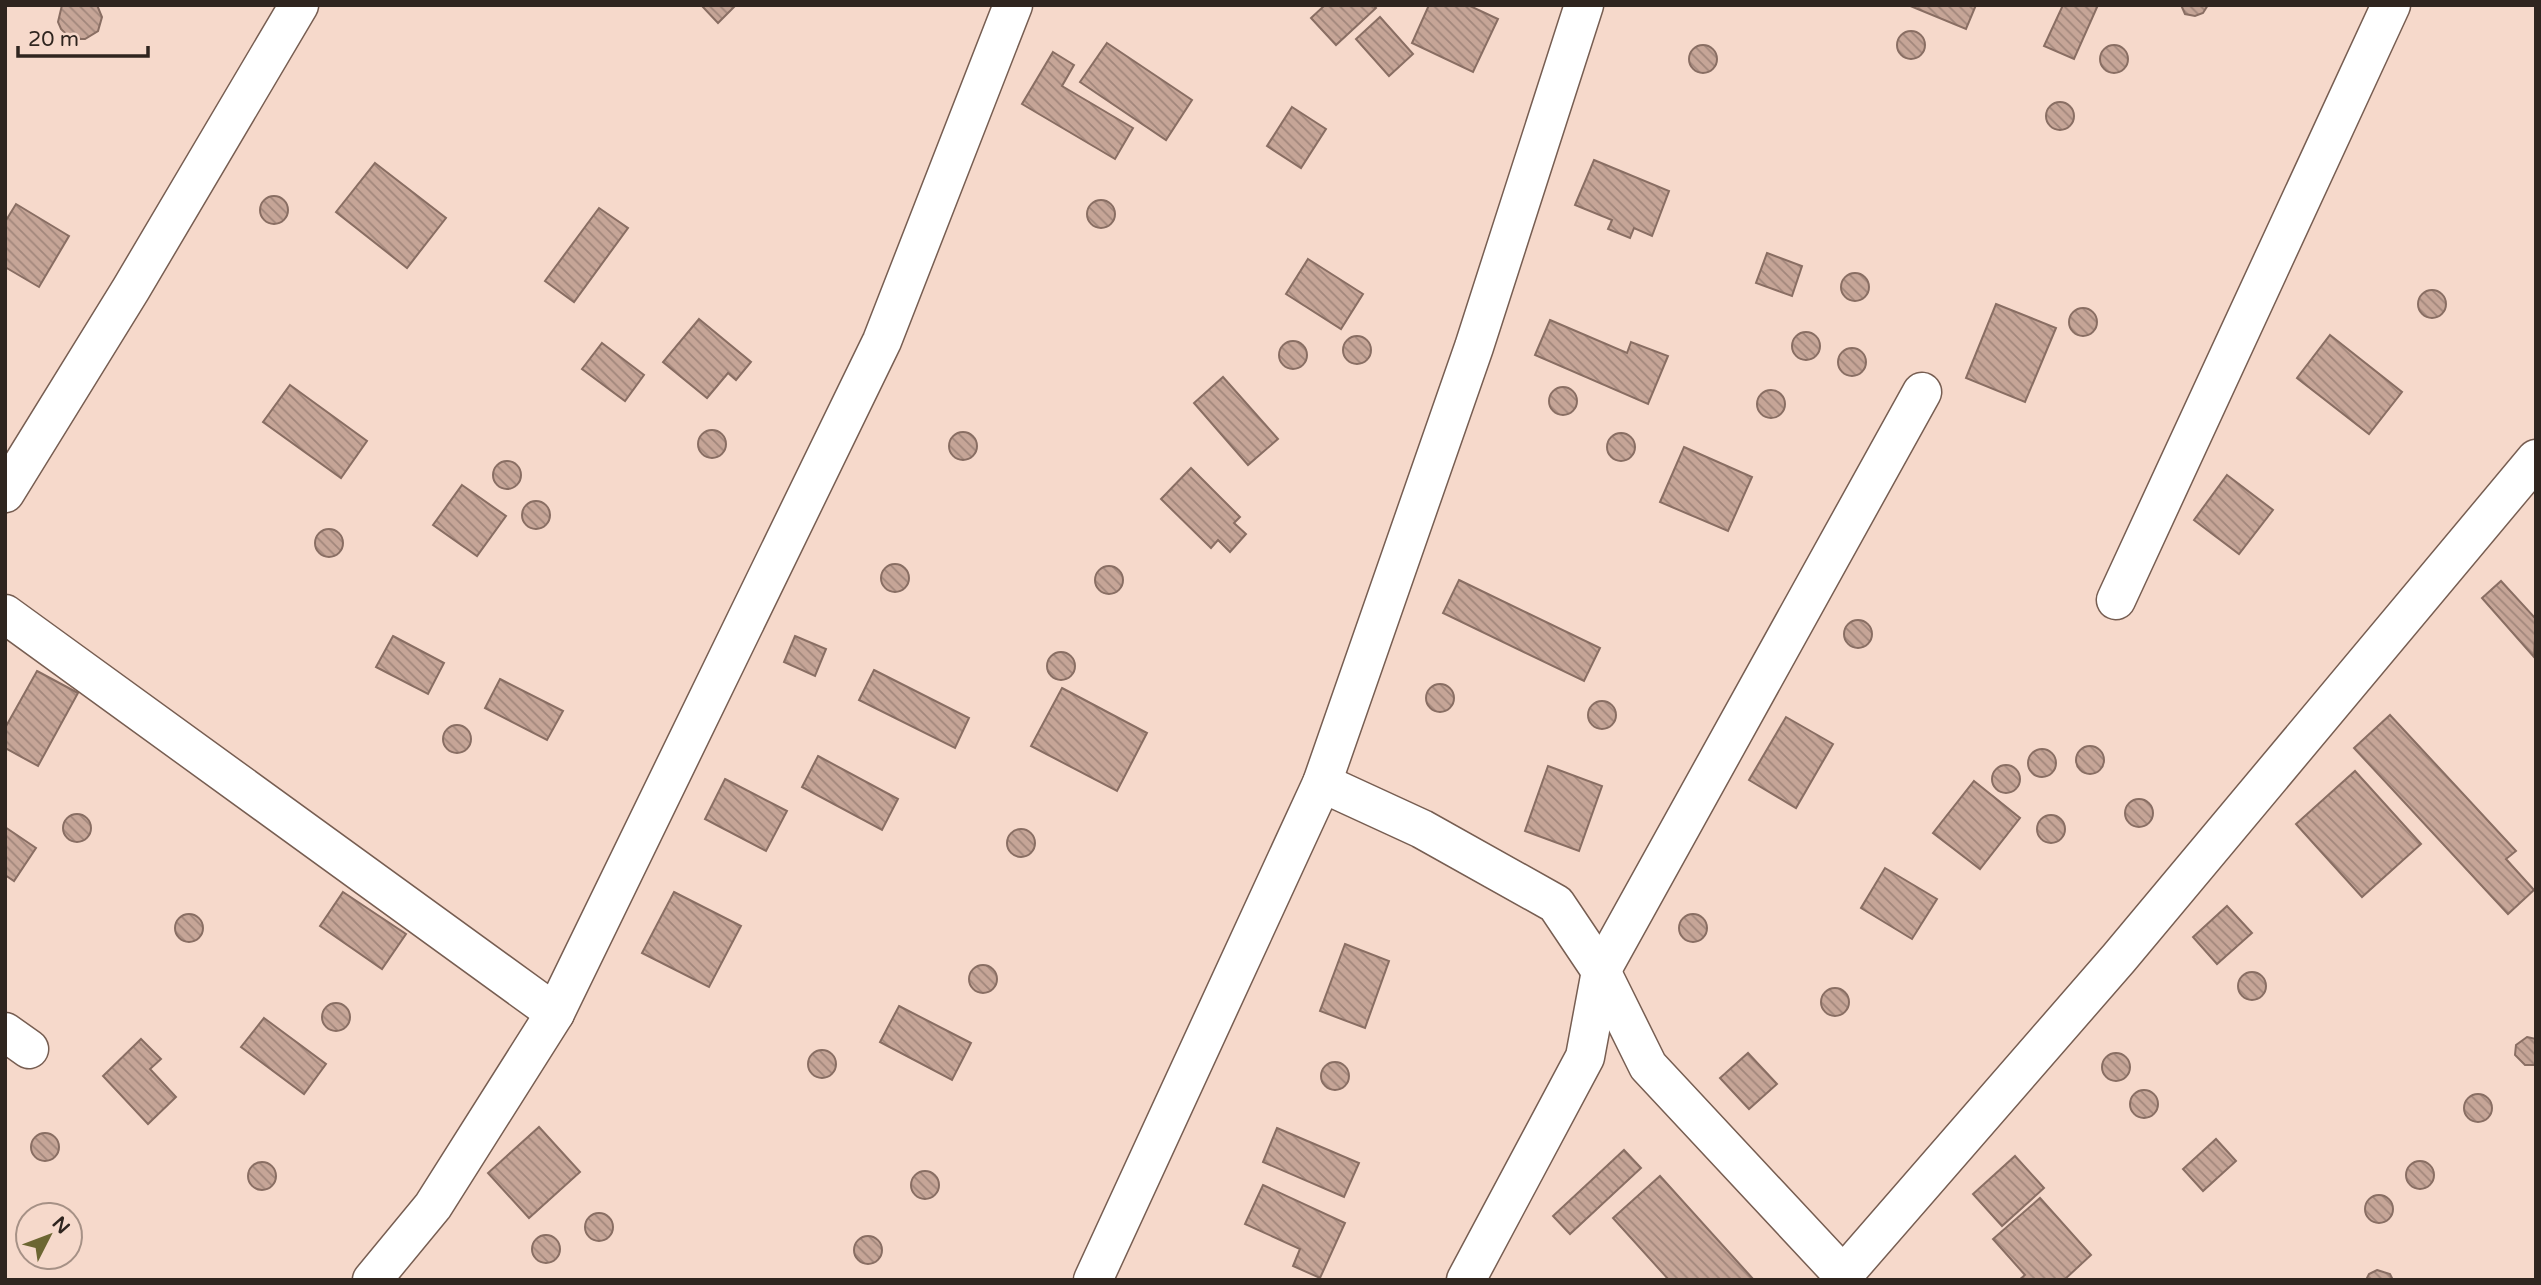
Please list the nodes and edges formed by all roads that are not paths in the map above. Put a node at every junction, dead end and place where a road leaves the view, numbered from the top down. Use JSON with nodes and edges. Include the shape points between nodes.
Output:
{"nodes":[{"id":1,"x":299,"y":5,"type":"edge"},
{"id":2,"x":1013,"y":5,"type":"edge"},
{"id":3,"x":1584,"y":5,"type":"edge"},
{"id":4,"x":2391,"y":5,"type":"edge"},
{"id":5,"x":1922,"y":392,"type":"dead end"},
{"id":6,"x":2536,"y":459,"type":"edge"},
{"id":7,"x":5,"y":493,"type":"edge"},
{"id":8,"x":2116,"y":600,"type":"dead end"},
{"id":9,"x":5,"y":614,"type":"edge"},
{"id":10,"x":1322,"y":783,"type":"junction"},
{"id":11,"x":1601,"y":971,"type":"junction"},
{"id":12,"x":555,"y":1013,"type":"junction"},
{"id":13,"x":1841,"y":1277,"type":"edge"},
{"id":14,"x":372,"y":1280,"type":"edge"},
{"id":15,"x":1093,"y":1280,"type":"edge"},
{"id":16,"x":1466,"y":1280,"type":"edge"}],
"edges":[{"from":1,"to":7,"type":"street"},
{"from":2,"to":12,"type":"street","via":[[882,341]]},
{"from":3,"to":10,"type":"street","via":[[1474,347]]},
{"from":4,"to":8,"type":"street"},
{"from":5,"to":11,"type":"street"},
{"from":6,"to":13,"type":"street","via":[[2119,958]]},
{"from":9,"to":12,"type":"street"},
{"from":10,"to":11,"type":"street","via":[[1422,829],[1556,904]]},
{"from":10,"to":15,"type":"street"},
{"from":11,"to":13,"type":"street","via":[[1648,1066]]},
{"from":11,"to":16,"type":"street","via":[[1585,1057]]},
{"from":12,"to":14,"type":"street","via":[[433,1206]]}]}
